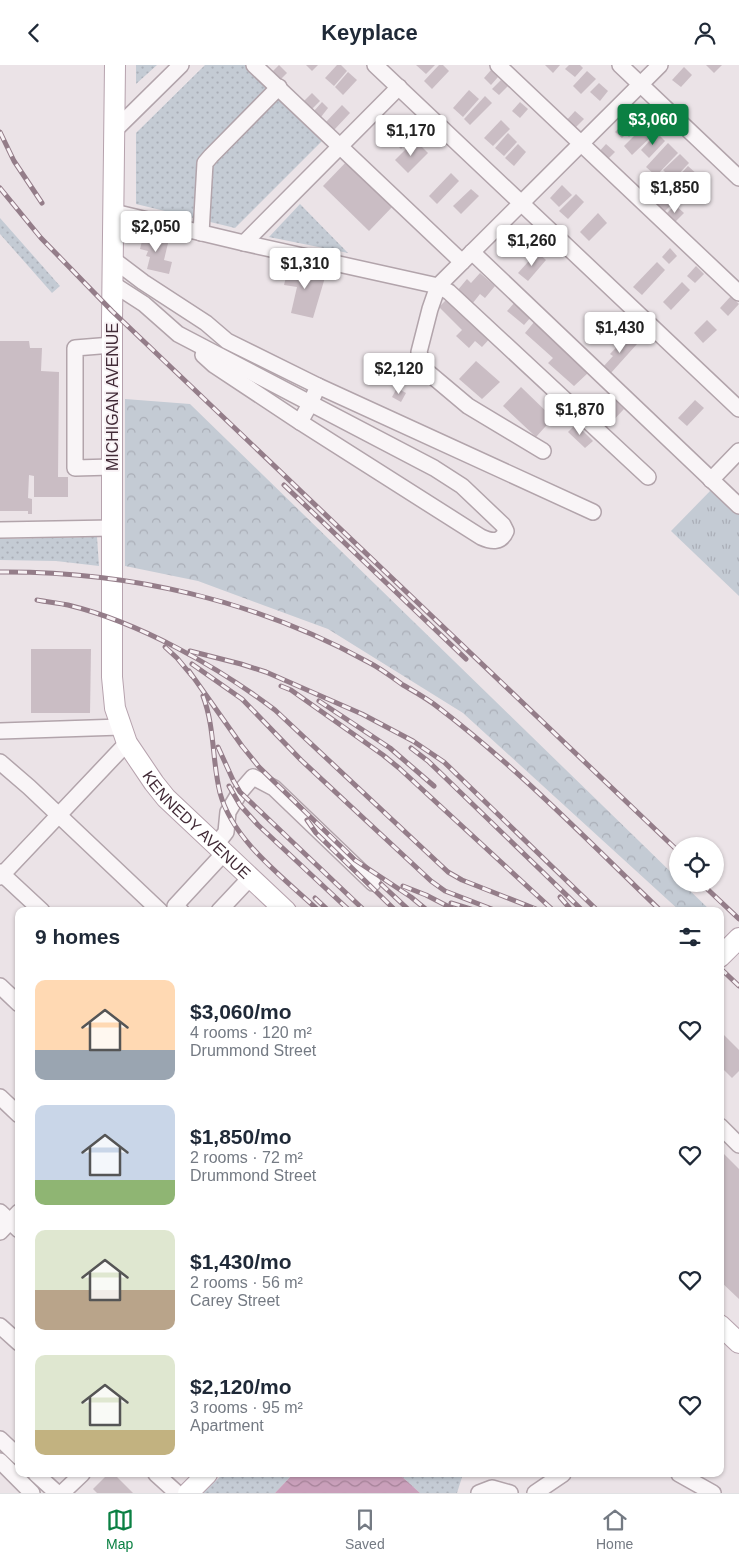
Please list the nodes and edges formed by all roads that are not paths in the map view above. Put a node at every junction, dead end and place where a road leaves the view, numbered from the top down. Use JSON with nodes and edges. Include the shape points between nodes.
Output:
{"nodes":[{"id":1,"x":115,"y":65,"type":"edge"},
{"id":2,"x":181,"y":65,"type":"edge"},
{"id":3,"x":254,"y":65,"type":"edge"},
{"id":4,"x":375,"y":65,"type":"edge"},
{"id":5,"x":498,"y":65,"type":"edge"},
{"id":6,"x":620,"y":65,"type":"edge"},
{"id":7,"x":660,"y":65,"type":"edge"},
{"id":8,"x":640,"y":85,"type":"junction"},
{"id":9,"x":279,"y":87,"type":"junction"},
{"id":10,"x":399,"y":87,"type":"junction"},
{"id":11,"x":115,"y":130,"type":"junction"},
{"id":12,"x":581,"y":144,"type":"junction"},
{"id":13,"x":340,"y":145,"type":"junction"},
{"id":14,"x":739,"y":178,"type":"edge"},
{"id":15,"x":522,"y":203,"type":"junction"},
{"id":16,"x":114,"y":212,"type":"junction"},
{"id":17,"x":202,"y":233,"type":"junction"},
{"id":18,"x":244,"y":243,"type":"junction"},
{"id":19,"x":467,"y":257,"type":"junction"},
{"id":20,"x":114,"y":260,"type":"junction"},
{"id":21,"x":113,"y":284,"type":"junction"},
{"id":22,"x":438,"y":286,"type":"junction"},
{"id":23,"x":739,"y":293,"type":"edge"},
{"id":24,"x":178,"y":334,"type":"junction"},
{"id":25,"x":112,"y":345,"type":"junction"},
{"id":26,"x":318,"y":386,"type":"junction"},
{"id":27,"x":310,"y":404,"type":"junction"},
{"id":28,"x":739,"y":409,"type":"edge"},
{"id":29,"x":300,"y":422,"type":"junction"},
{"id":30,"x":543,"y":451,"type":"dead end"},
{"id":31,"x":739,"y":451,"type":"edge"},
{"id":32,"x":112,"y":467,"type":"junction"},
{"id":33,"x":648,"y":477,"type":"dead end"},
{"id":34,"x":711,"y":479,"type":"junction"},
{"id":35,"x":739,"y":506,"type":"edge"},
{"id":36,"x":593,"y":513,"type":"dead end"},
{"id":37,"x":112,"y":529,"type":"junction"},
{"id":38,"x":0,"y":530,"type":"edge"},
{"id":39,"x":0,"y":731,"type":"edge"},
{"id":40,"x":124,"y":735,"type":"junction"},
{"id":41,"x":0,"y":762,"type":"edge"},
{"id":42,"x":59,"y":815,"type":"junction"},
{"id":43,"x":220,"y":849,"type":"junction"},
{"id":44,"x":1,"y":875,"type":"edge"},
{"id":45,"x":250,"y":878,"type":"junction"},
{"id":46,"x":373,"y":883,"type":"dead end"},
{"id":47,"x":37,"y":907,"type":"edge"},
{"id":48,"x":156,"y":907,"type":"edge"},
{"id":49,"x":176,"y":907,"type":"edge"},
{"id":50,"x":227,"y":907,"type":"edge"},
{"id":51,"x":282,"y":907,"type":"edge"},
{"id":52,"x":739,"y":938,"type":"edge"},
{"id":53,"x":724,"y":953,"type":"edge"},
{"id":54,"x":0,"y":986,"type":"edge"},
{"id":55,"x":15,"y":1000,"type":"edge"},
{"id":56,"x":0,"y":1097,"type":"edge"},
{"id":57,"x":15,"y":1111,"type":"edge"},
{"id":58,"x":724,"y":1130,"type":"edge"},
{"id":59,"x":739,"y":1145,"type":"edge"},
{"id":60,"x":0,"y":1326,"type":"edge"},
{"id":61,"x":724,"y":1329,"type":"edge"},
{"id":62,"x":15,"y":1339,"type":"edge"},
{"id":63,"x":739,"y":1343,"type":"edge"},
{"id":64,"x":0,"y":1439,"type":"edge"},
{"id":65,"x":15,"y":1453,"type":"edge"},
{"id":66,"x":0,"y":1461,"type":"edge"},
{"id":67,"x":15,"y":1476,"type":"edge"},
{"id":68,"x":16,"y":1477,"type":"edge"},
{"id":69,"x":39,"y":1477,"type":"edge"},
{"id":70,"x":79,"y":1477,"type":"edge"},
{"id":71,"x":159,"y":1477,"type":"edge"},
{"id":72,"x":204,"y":1477,"type":"edge"},
{"id":73,"x":559,"y":1477,"type":"edge"},
{"id":74,"x":684,"y":1477,"type":"edge"},
{"id":75,"x":32,"y":1493,"type":"edge"},
{"id":76,"x":56,"y":1493,"type":"edge"},
{"id":77,"x":62,"y":1493,"type":"edge"},
{"id":78,"x":176,"y":1493,"type":"edge"},
{"id":79,"x":188,"y":1493,"type":"edge"},
{"id":80,"x":478,"y":1493,"type":"edge"},
{"id":81,"x":510,"y":1493,"type":"edge"},
{"id":82,"x":535,"y":1493,"type":"edge"},
{"id":83,"x":713,"y":1493,"type":"edge"}],
"edges":[{"from":1,"to":11,"type":"main road","name":"MICHIGAN AVENUE"},
{"from":2,"to":11,"type":"street"},
{"from":3,"to":9,"type":"street"},
{"from":4,"to":10,"type":"street"},
{"from":5,"to":12,"type":"street"},
{"from":6,"to":8,"type":"street"},
{"from":7,"to":8,"type":"street"},
{"from":8,"to":12,"type":"street"},
{"from":8,"to":14,"type":"street"},
{"from":9,"to":13,"type":"street"},
{"from":9,"to":17,"type":"street","via":[[205,163]]},
{"from":10,"to":13,"type":"street"},
{"from":10,"to":15,"type":"street"},
{"from":11,"to":16,"type":"main road","name":"MICHIGAN AVENUE"},
{"from":12,"to":15,"type":"street"},
{"from":12,"to":23,"type":"street"},
{"from":13,"to":18,"type":"street"},
{"from":13,"to":19,"type":"street"},
{"from":15,"to":19,"type":"street"},
{"from":15,"to":28,"type":"street"},
{"from":16,"to":17,"type":"street"},
{"from":16,"to":20,"type":"main road","name":"MICHIGAN AVENUE"},
{"from":17,"to":18,"type":"street"},
{"from":18,"to":22,"type":"street"},
{"from":19,"to":22,"type":"street"},
{"from":19,"to":34,"type":"street"},
{"from":20,"to":21,"type":"main road","name":"MICHIGAN AVENUE"},
{"from":20,"to":26,"type":"street","via":[[206,323],[226,341]]},
{"from":21,"to":24,"type":"street","via":[[144,304]]},
{"from":21,"to":25,"type":"main road","name":"MICHIGAN AVENUE"},
{"from":22,"to":30,"type":"street","via":[[419,351],[424,369],[468,406]]},
{"from":22,"to":33,"type":"street","via":[[449,292]]},
{"from":24,"to":27,"type":"street"},
{"from":24,"to":29,"type":"street","via":[[214,365]]},
{"from":25,"to":32,"type":"main road","name":"MICHIGAN AVENUE"},
{"from":25,"to":32,"type":"street","via":[[75,348],[75,468]]},
{"from":26,"to":27,"type":"street"},
{"from":26,"to":36,"type":"street"},
{"from":27,"to":29,"type":"street"},
{"from":27,"to":29,"type":"street","via":[[419,459],[462,486],[503,525],[504,537],[497,541],[481,537]]},
{"from":31,"to":34,"type":"street"},
{"from":32,"to":37,"type":"main road","name":"MICHIGAN AVENUE"},
{"from":34,"to":35,"type":"street"},
{"from":37,"to":38,"type":"street"},
{"from":37,"to":40,"type":"main road","name":"MICHIGAN AVENUE","via":[[112,677]]},
{"from":39,"to":40,"type":"street"},
{"from":40,"to":42,"type":"street"},
{"from":40,"to":43,"type":"main road","name":"KENNEDY AVENUE","via":[[135,757],[166,798]]},
{"from":41,"to":42,"type":"street"},
{"from":42,"to":44,"type":"street"},
{"from":42,"to":48,"type":"street"},
{"from":43,"to":45,"type":"main road","name":"KENNEDY AVENUE"},
{"from":43,"to":46,"type":"street","via":[[228,812],[253,777],[274,788]]},
{"from":43,"to":49,"type":"street"},
{"from":44,"to":47,"type":"street"},
{"from":45,"to":50,"type":"street"},
{"from":45,"to":51,"type":"main road","name":"KENNEDY AVENUE"},
{"from":52,"to":53,"type":"main road"},
{"from":54,"to":55,"type":"street"},
{"from":56,"to":57,"type":"street"},
{"from":58,"to":59,"type":"street"},
{"from":60,"to":62,"type":"street"},
{"from":61,"to":63,"type":"main road"},
{"from":64,"to":65,"type":"street"},
{"from":66,"to":67,"type":"street"},
{"from":68,"to":75,"type":"street"},
{"from":69,"to":76,"type":"street"},
{"from":70,"to":77,"type":"street"},
{"from":71,"to":78,"type":"street"},
{"from":72,"to":79,"type":"main road"},
{"from":73,"to":82,"type":"street"},
{"from":74,"to":83,"type":"street"},
{"from":80,"to":81,"type":"street","via":[[492,1488]]}]}
